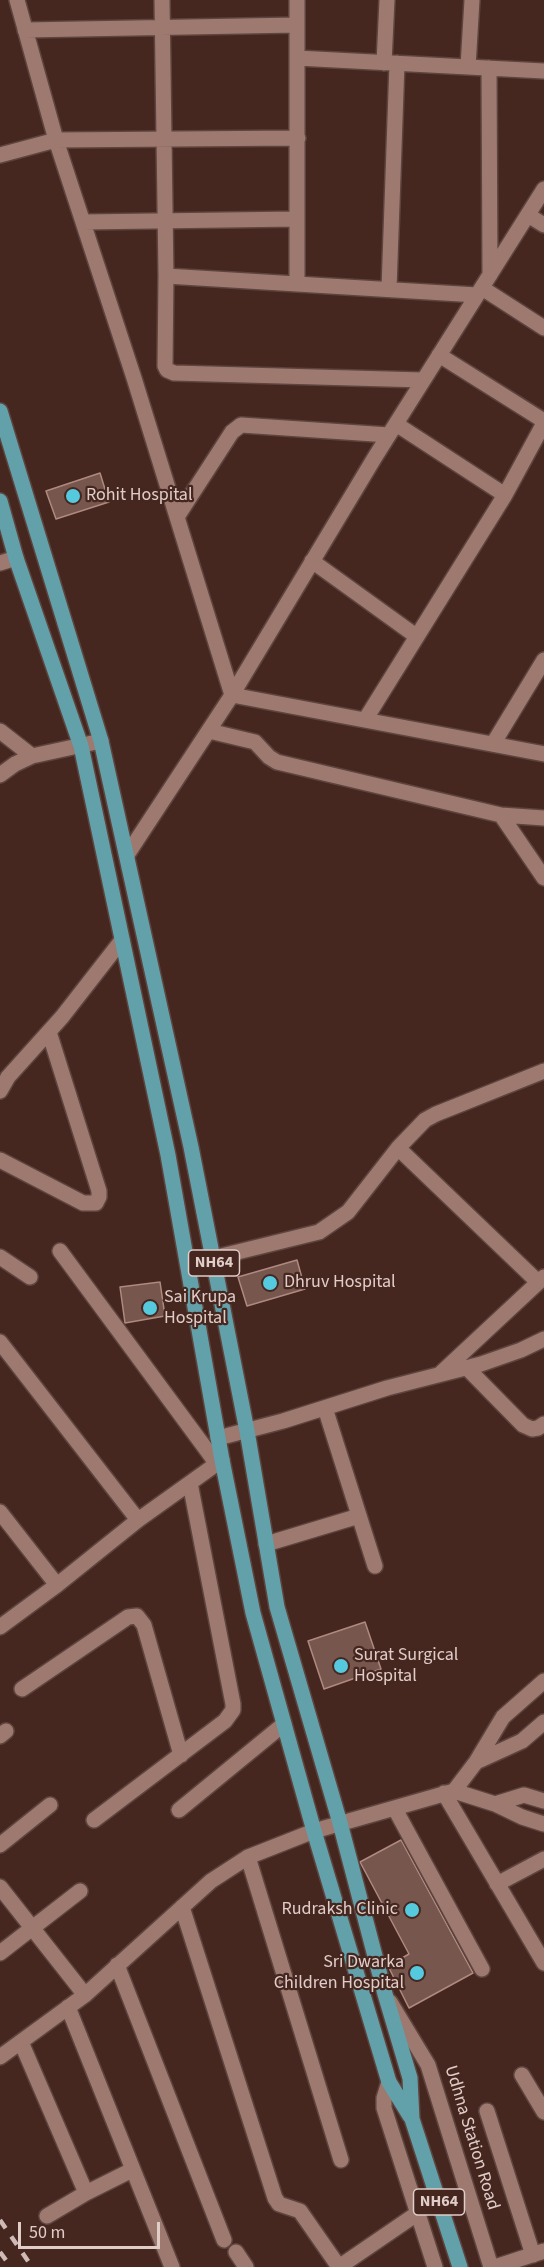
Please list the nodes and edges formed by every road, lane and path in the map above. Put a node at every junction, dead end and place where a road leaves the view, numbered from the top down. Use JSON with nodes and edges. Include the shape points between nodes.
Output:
{"nodes":[{"id":1,"x":17,"y":0,"type":"edge"},
{"id":2,"x":162,"y":0,"type":"edge"},
{"id":3,"x":297,"y":0,"type":"edge"},
{"id":4,"x":387,"y":0,"type":"edge"},
{"id":5,"x":472,"y":0,"type":"edge"},
{"id":6,"x":297,"y":25,"type":"junction"},
{"id":7,"x":162,"y":28,"type":"junction"},
{"id":8,"x":25,"y":30,"type":"junction"},
{"id":9,"x":297,"y":58,"type":"junction"},
{"id":10,"x":390,"y":63,"type":"junction"},
{"id":11,"x":468,"y":67,"type":"junction"},
{"id":12,"x":489,"y":68,"type":"junction"},
{"id":13,"x":544,"y":71,"type":"edge"},
{"id":14,"x":298,"y":138,"type":"junction"},
{"id":15,"x":164,"y":139,"type":"junction"},
{"id":16,"x":56,"y":140,"type":"junction"},
{"id":17,"x":0,"y":155,"type":"edge"},
{"id":18,"x":544,"y":189,"type":"edge"},
{"id":19,"x":528,"y":215,"type":"junction"},
{"id":20,"x":297,"y":219,"type":"junction"},
{"id":21,"x":165,"y":221,"type":"junction"},
{"id":22,"x":83,"y":222,"type":"junction"},
{"id":23,"x":544,"y":225,"type":"edge"},
{"id":24,"x":166,"y":276,"type":"junction"},
{"id":25,"x":297,"y":284,"type":"junction"},
{"id":26,"x":483,"y":286,"type":"junction"},
{"id":27,"x":389,"y":289,"type":"junction"},
{"id":28,"x":544,"y":328,"type":"edge"},
{"id":29,"x":439,"y":355,"type":"junction"},
{"id":30,"x":423,"y":380,"type":"junction"},
{"id":31,"x":0,"y":411,"type":"edge"},
{"id":32,"x":544,"y":422,"type":"edge"},
{"id":33,"x":392,"y":429,"type":"junction"},
{"id":34,"x":505,"y":495,"type":"junction"},
{"id":35,"x":0,"y":501,"type":"edge"},
{"id":36,"x":177,"y":517,"type":"junction"},
{"id":37,"x":16,"y":558,"type":"junction"},
{"id":38,"x":312,"y":561,"type":"junction"},
{"id":39,"x":0,"y":563,"type":"edge"},
{"id":40,"x":416,"y":636,"type":"junction"},
{"id":41,"x":544,"y":660,"type":"edge"},
{"id":42,"x":232,"y":695,"type":"junction"},
{"id":43,"x":365,"y":720,"type":"junction"},
{"id":44,"x":0,"y":731,"type":"edge"},
{"id":45,"x":208,"y":731,"type":"junction"},
{"id":46,"x":101,"y":741,"type":"junction"},
{"id":47,"x":493,"y":744,"type":"junction"},
{"id":48,"x":81,"y":746,"type":"junction"},
{"id":49,"x":544,"y":754,"type":"edge"},
{"id":50,"x":32,"y":756,"type":"junction"},
{"id":51,"x":0,"y":775,"type":"edge"},
{"id":52,"x":501,"y":815,"type":"junction"},
{"id":53,"x":544,"y":818,"type":"edge"},
{"id":54,"x":127,"y":855,"type":"junction"},
{"id":55,"x":544,"y":878,"type":"edge"},
{"id":56,"x":122,"y":940,"type":"junction"},
{"id":57,"x":49,"y":1032,"type":"junction"},
{"id":58,"x":544,"y":1071,"type":"edge"},
{"id":59,"x":0,"y":1091,"type":"edge"},
{"id":60,"x":398,"y":1148,"type":"junction"},
{"id":61,"x":0,"y":1160,"type":"edge"},
{"id":62,"x":60,"y":1251,"type":"dead end"},
{"id":63,"x":0,"y":1257,"type":"edge"},
{"id":64,"x":213,"y":1258,"type":"junction"},
{"id":65,"x":30,"y":1277,"type":"dead end"},
{"id":66,"x":541,"y":1280,"type":"edge"},
{"id":67,"x":544,"y":1339,"type":"edge"},
{"id":68,"x":0,"y":1342,"type":"edge"},
{"id":69,"x":467,"y":1368,"type":"junction"},
{"id":70,"x":440,"y":1375,"type":"junction"},
{"id":71,"x":325,"y":1408,"type":"junction"},
{"id":72,"x":544,"y":1424,"type":"edge"},
{"id":73,"x":247,"y":1431,"type":"junction"},
{"id":74,"x":218,"y":1438,"type":"junction"},
{"id":75,"x":220,"y":1462,"type":"junction"},
{"id":76,"x":190,"y":1483,"type":"junction"},
{"id":77,"x":0,"y":1512,"type":"edge"},
{"id":78,"x":359,"y":1516,"type":"junction"},
{"id":79,"x":138,"y":1520,"type":"junction"},
{"id":80,"x":266,"y":1544,"type":"junction"},
{"id":81,"x":375,"y":1566,"type":"dead end"},
{"id":82,"x":57,"y":1585,"type":"junction"},
{"id":83,"x":0,"y":1627,"type":"edge"},
{"id":84,"x":544,"y":1681,"type":"edge"},
{"id":85,"x":22,"y":1689,"type":"dead end"},
{"id":86,"x":544,"y":1722,"type":"edge"},
{"id":87,"x":284,"y":1724,"type":"junction"},
{"id":88,"x":181,"y":1755,"type":"junction"},
{"id":89,"x":476,"y":1762,"type":"junction"},
{"id":90,"x":449,"y":1792,"type":"junction"},
{"id":91,"x":544,"y":1801,"type":"edge"},
{"id":92,"x":495,"y":1804,"type":"junction"},
{"id":93,"x":50,"y":1805,"type":"dead end"},
{"id":94,"x":395,"y":1809,"type":"junction"},
{"id":95,"x":180,"y":1810,"type":"dead end"},
{"id":96,"x":94,"y":1820,"type":"dead end"},
{"id":97,"x":340,"y":1823,"type":"junction"},
{"id":98,"x":544,"y":1824,"type":"edge"},
{"id":99,"x":314,"y":1831,"type":"junction"},
{"id":100,"x":0,"y":1845,"type":"edge"},
{"id":101,"x":248,"y":1857,"type":"junction"},
{"id":102,"x":544,"y":1859,"type":"edge"},
{"id":103,"x":497,"y":1884,"type":"junction"},
{"id":104,"x":0,"y":1887,"type":"edge"},
{"id":105,"x":80,"y":1891,"type":"dead end"},
{"id":106,"x":182,"y":1907,"type":"junction"},
{"id":107,"x":32,"y":1928,"type":"junction"},
{"id":108,"x":0,"y":1953,"type":"edge"},
{"id":109,"x":544,"y":1963,"type":"edge"},
{"id":110,"x":117,"y":1965,"type":"junction"},
{"id":111,"x":483,"y":1969,"type":"dead end"},
{"id":112,"x":385,"y":1994,"type":"junction"},
{"id":113,"x":85,"y":1995,"type":"junction"},
{"id":114,"x":68,"y":2007,"type":"junction"},
{"id":115,"x":21,"y":2042,"type":"junction"},
{"id":116,"x":0,"y":2057,"type":"edge"},
{"id":117,"x":522,"y":2075,"type":"dead end"},
{"id":118,"x":389,"y":2082,"type":"junction"},
{"id":119,"x":487,"y":2111,"type":"dead end"},
{"id":120,"x":544,"y":2112,"type":"edge"},
{"id":121,"x":412,"y":2119,"type":"junction"},
{"id":122,"x":341,"y":2160,"type":"dead end"},
{"id":123,"x":132,"y":2170,"type":"junction"},
{"id":124,"x":86,"y":2193,"type":"junction"},
{"id":125,"x":418,"y":2213,"type":"junction"},
{"id":126,"x":47,"y":2216,"type":"dead end"},
{"id":127,"x":224,"y":2240,"type":"dead end"},
{"id":128,"x":236,"y":2252,"type":"dead end"},
{"id":129,"x":539,"y":2253,"type":"edge"},
{"id":130,"x":172,"y":2267,"type":"edge"},
{"id":131,"x":246,"y":2267,"type":"edge"},
{"id":132,"x":435,"y":2267,"type":"edge"},
{"id":133,"x":460,"y":2267,"type":"edge"},
{"id":134,"x":491,"y":2267,"type":"edge"},
{"id":135,"x":495,"y":2267,"type":"edge"}],
"edges":[{"from":1,"to":8,"type":"street"},
{"from":2,"to":7,"type":"street"},
{"from":3,"to":6,"type":"street"},
{"from":4,"to":10,"type":"street"},
{"from":5,"to":11,"type":"street"},
{"from":6,"to":7,"type":"street"},
{"from":6,"to":9,"type":"street"},
{"from":7,"to":8,"type":"street"},
{"from":7,"to":15,"type":"street"},
{"from":8,"to":16,"type":"street"},
{"from":9,"to":10,"type":"street"},
{"from":9,"to":14,"type":"street"},
{"from":10,"to":11,"type":"street"},
{"from":10,"to":27,"type":"street"},
{"from":11,"to":12,"type":"street"},
{"from":12,"to":13,"type":"street"},
{"from":12,"to":26,"type":"street"},
{"from":14,"to":15,"type":"street"},
{"from":14,"to":20,"type":"street"},
{"from":15,"to":16,"type":"street"},
{"from":15,"to":21,"type":"street"},
{"from":16,"to":17,"type":"street"},
{"from":16,"to":22,"type":"street"},
{"from":18,"to":19,"type":"street"},
{"from":19,"to":23,"type":"street"},
{"from":19,"to":26,"type":"street"},
{"from":20,"to":21,"type":"street"},
{"from":20,"to":25,"type":"street"},
{"from":21,"to":22,"type":"street"},
{"from":21,"to":24,"type":"street"},
{"from":22,"to":36,"type":"street"},
{"from":24,"to":25,"type":"street"},
{"from":24,"to":30,"type":"street","via":[[165,366],[170,372]]},
{"from":25,"to":27,"type":"street"},
{"from":26,"to":27,"type":"street"},
{"from":26,"to":28,"type":"street"},
{"from":26,"to":29,"type":"street"},
{"from":29,"to":30,"type":"street"},
{"from":29,"to":32,"type":"street"},
{"from":30,"to":33,"type":"street"},
{"from":31,"to":46,"type":"main road","number":"NH64"},
{"from":32,"to":34,"type":"street"},
{"from":33,"to":34,"type":"street"},
{"from":33,"to":36,"type":"street","via":[[241,424]]},
{"from":33,"to":38,"type":"street"},
{"from":34,"to":40,"type":"street"},
{"from":35,"to":37,"type":"main road","number":"NH64"},
{"from":36,"to":42,"type":"street"},
{"from":37,"to":39,"type":"street"},
{"from":37,"to":48,"type":"main road","number":"NH64"},
{"from":38,"to":40,"type":"street"},
{"from":38,"to":42,"type":"street"},
{"from":40,"to":43,"type":"street"},
{"from":41,"to":47,"type":"street"},
{"from":42,"to":43,"type":"street"},
{"from":42,"to":45,"type":"street"},
{"from":43,"to":47,"type":"street"},
{"from":44,"to":50,"type":"street"},
{"from":45,"to":52,"type":"street","via":[[255,742],[277,762]]},
{"from":45,"to":54,"type":"street"},
{"from":46,"to":48,"type":"street"},
{"from":46,"to":54,"type":"main road","number":"NH64"},
{"from":47,"to":49,"type":"street"},
{"from":48,"to":50,"type":"street"},
{"from":48,"to":56,"type":"main road","number":"NH64"},
{"from":50,"to":51,"type":"street"},
{"from":52,"to":53,"type":"street"},
{"from":52,"to":55,"type":"street"},
{"from":54,"to":64,"type":"main road","number":"NH64"},
{"from":56,"to":57,"type":"street"},
{"from":56,"to":74,"type":"main road","number":"NH64","via":[[168,1155]]},
{"from":57,"to":59,"type":"street"},
{"from":57,"to":61,"type":"street","via":[[99,1197],[96,1203],[83,1203]]},
{"from":58,"to":60,"type":"street","via":[[436,1114]]},
{"from":60,"to":64,"type":"street","via":[[348,1212],[319,1232]]},
{"from":60,"to":66,"type":"street"},
{"from":62,"to":75,"type":"street"},
{"from":63,"to":65,"type":"street"},
{"from":64,"to":73,"type":"main road","number":"NH64"},
{"from":66,"to":70,"type":"street"},
{"from":67,"to":69,"type":"street"},
{"from":68,"to":79,"type":"street"},
{"from":69,"to":70,"type":"street"},
{"from":69,"to":72,"type":"street","via":[[524,1425],[532,1429]]},
{"from":70,"to":71,"type":"street"},
{"from":71,"to":73,"type":"street"},
{"from":71,"to":78,"type":"street"},
{"from":73,"to":74,"type":"street"},
{"from":73,"to":80,"type":"main road","number":"NH64"},
{"from":74,"to":75,"type":"main road","number":"NH64"},
{"from":75,"to":76,"type":"street"},
{"from":75,"to":87,"type":"main road","number":"NH64","via":[[252,1612]]},
{"from":76,"to":79,"type":"street"},
{"from":76,"to":88,"type":"street","via":[[233,1704],[230,1716]]},
{"from":77,"to":82,"type":"street"},
{"from":78,"to":80,"type":"street"},
{"from":78,"to":81,"type":"street"},
{"from":79,"to":82,"type":"street"},
{"from":80,"to":97,"type":"main road","number":"NH64","via":[[277,1607]]},
{"from":82,"to":83,"type":"street"},
{"from":84,"to":89,"type":"street","via":[[503,1717]]},
{"from":85,"to":88,"type":"street","via":[[128,1617],[137,1616],[144,1625]]},
{"from":86,"to":89,"type":"street","via":[[522,1741]]},
{"from":87,"to":95,"type":"street"},
{"from":87,"to":99,"type":"main road","number":"NH64"},
{"from":88,"to":96,"type":"street"},
{"from":89,"to":90,"type":"street"},
{"from":90,"to":92,"type":"street"},
{"from":90,"to":94,"type":"street"},
{"from":90,"to":103,"type":"street"},
{"from":91,"to":92,"type":"street","via":[[524,1795]]},
{"from":92,"to":98,"type":"street"},
{"from":93,"to":100,"type":"street"},
{"from":94,"to":97,"type":"street"},
{"from":94,"to":111,"type":"street"},
{"from":97,"to":99,"type":"street"},
{"from":97,"to":112,"type":"main road","number":"NH64"},
{"from":99,"to":101,"type":"street"},
{"from":99,"to":118,"type":"main road","number":"NH64"},
{"from":101,"to":106,"type":"street","via":[[211,1881]]},
{"from":101,"to":122,"type":"street"},
{"from":102,"to":103,"type":"street"},
{"from":103,"to":109,"type":"street"},
{"from":104,"to":107,"type":"street"},
{"from":105,"to":107,"type":"street"},
{"from":106,"to":110,"type":"street"},
{"from":106,"to":125,"type":"street","via":[[274,2198],[279,2204],[300,2211],[339,2267]]},
{"from":107,"to":108,"type":"street"},
{"from":107,"to":113,"type":"street"},
{"from":110,"to":113,"type":"street"},
{"from":110,"to":127,"type":"street"},
{"from":112,"to":121,"type":"main road","number":"NH64","via":[[410,2078]]},
{"from":112,"to":134,"type":"street","name":"Udhna Station Road","via":[[428,2065]]},
{"from":113,"to":114,"type":"street"},
{"from":114,"to":115,"type":"street"},
{"from":114,"to":123,"type":"street"},
{"from":115,"to":116,"type":"street"},
{"from":115,"to":124,"type":"street"},
{"from":117,"to":120,"type":"street"},
{"from":118,"to":121,"type":"main road","number":"NH64"},
{"from":118,"to":125,"type":"street","via":[[384,2108]]},
{"from":119,"to":129,"type":"street"},
{"from":121,"to":133,"type":"main road","number":"NH64"},
{"from":123,"to":124,"type":"street"},
{"from":123,"to":130,"type":"street"},
{"from":124,"to":126,"type":"street"},
{"from":125,"to":132,"type":"street"},
{"from":128,"to":131,"type":"street"},
{"from":129,"to":135,"type":"street"}]}
